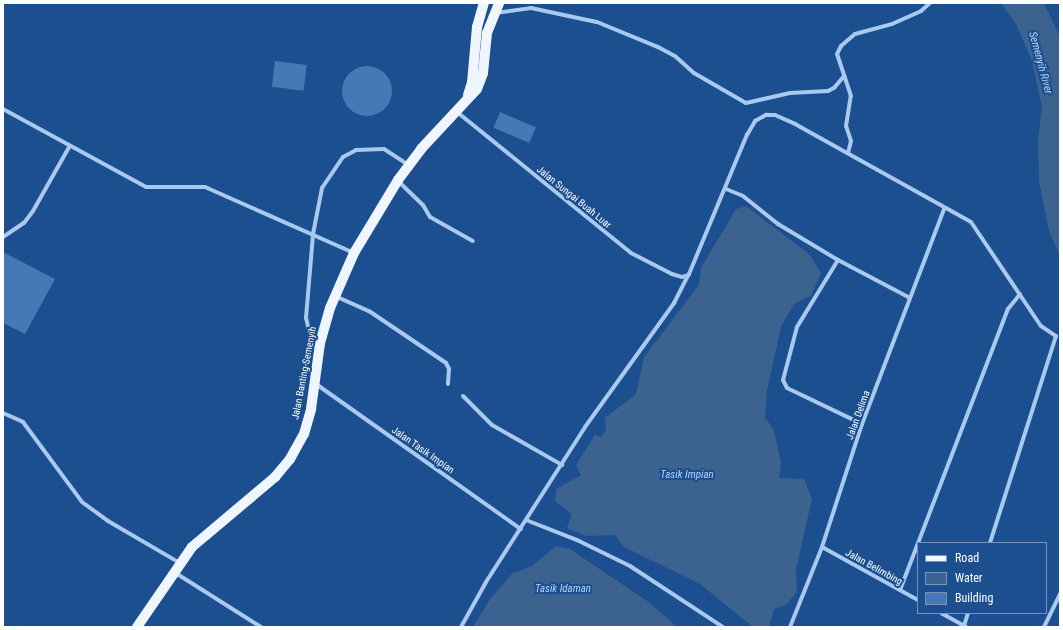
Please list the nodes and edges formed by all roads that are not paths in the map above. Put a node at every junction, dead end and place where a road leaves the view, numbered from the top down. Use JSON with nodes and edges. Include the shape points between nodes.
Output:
{"nodes":[{"id":1,"x":484,"y":3,"type":"edge"},
{"id":2,"x":499,"y":3,"type":"edge"},
{"id":3,"x":930,"y":3,"type":"edge"},
{"id":4,"x":493,"y":14,"type":"junction"},
{"id":5,"x":844,"y":76,"type":"junction"},
{"id":6,"x":466,"y":103,"type":"junction"},
{"id":7,"x":3,"y":109,"type":"edge"},
{"id":8,"x":457,"y":112,"type":"junction"},
{"id":9,"x":70,"y":147,"type":"junction"},
{"id":10,"x":848,"y":153,"type":"junction"},
{"id":11,"x":409,"y":165,"type":"junction"},
{"id":12,"x":398,"y":180,"type":"junction"},
{"id":13,"x":726,"y":189,"type":"junction"},
{"id":14,"x":944,"y":209,"type":"junction"},
{"id":15,"x":313,"y":234,"type":"junction"},
{"id":16,"x":3,"y":237,"type":"edge"},
{"id":17,"x":473,"y":241,"type":"dead end"},
{"id":18,"x":354,"y":253,"type":"junction"},
{"id":19,"x":838,"y":260,"type":"junction"},
{"id":20,"x":689,"y":274,"type":"junction"},
{"id":21,"x":1020,"y":294,"type":"junction"},
{"id":22,"x":335,"y":296,"type":"junction"},
{"id":23,"x":910,"y":298,"type":"junction"},
{"id":24,"x":318,"y":351,"type":"junction"},
{"id":25,"x":316,"y":384,"type":"junction"},
{"id":26,"x":448,"y":384,"type":"dead end"},
{"id":27,"x":463,"y":396,"type":"dead end"},
{"id":28,"x":3,"y":413,"type":"edge"},
{"id":29,"x":862,"y":424,"type":"junction"},
{"id":30,"x":562,"y":465,"type":"junction"},
{"id":31,"x":526,"y":520,"type":"junction"},
{"id":32,"x":521,"y":529,"type":"junction"},
{"id":33,"x":918,"y":542,"type":"edge"},
{"id":34,"x":990,"y":542,"type":"edge"},
{"id":35,"x":917,"y":546,"type":"edge"},
{"id":36,"x":822,"y":547,"type":"junction"},
{"id":37,"x":180,"y":563,"type":"junction"},
{"id":38,"x":174,"y":572,"type":"junction"},
{"id":39,"x":900,"y":590,"type":"junction"},
{"id":40,"x":1060,"y":594,"type":"edge"},
{"id":41,"x":917,"y":599,"type":"edge"},
{"id":42,"x":943,"y":614,"type":"edge"},
{"id":43,"x":968,"y":614,"type":"edge"},
{"id":44,"x":965,"y":626,"type":"edge"},
{"id":45,"x":138,"y":627,"type":"edge"},
{"id":46,"x":260,"y":627,"type":"edge"},
{"id":47,"x":461,"y":627,"type":"edge"},
{"id":48,"x":723,"y":627,"type":"edge"},
{"id":49,"x":790,"y":627,"type":"edge"},
{"id":50,"x":1044,"y":627,"type":"edge"}],
"edges":[{"from":1,"to":6,"type":"main road","name":"Jalan Banting-Semenyih","via":[[477,27],[472,83]]},
{"from":2,"to":4,"type":"main road","name":"Jalan Banting-Semenyih"},
{"from":3,"to":5,"type":"street","via":[[921,11],[892,24],[855,34],[848,39],[837,54]]},
{"from":4,"to":5,"type":"street","via":[[531,8],[597,22],[675,56],[694,73],[746,103],[790,93],[828,91]]},
{"from":4,"to":6,"type":"main road","name":"Jalan Banting-Semenyih","via":[[487,33],[483,73],[477,89]]},
{"from":5,"to":10,"type":"street","via":[[851,96],[846,126],[851,141]]},
{"from":6,"to":8,"type":"main road","name":"Jalan Banting-Semenyih"},
{"from":7,"to":9,"type":"street"},
{"from":8,"to":11,"type":"main road","name":"Jalan Banting-Semenyih"},
{"from":8,"to":20,"type":"street","name":"Jalan Sungai Buah Luar","via":[[631,253],[672,274],[682,277]]},
{"from":9,"to":15,"type":"street","via":[[146,187],[205,187]]},
{"from":9,"to":16,"type":"street","via":[[33,211],[24,223]]},
{"from":10,"to":13,"type":"street","via":[[795,124],[775,115],[766,115],[755,121],[747,135]]},
{"from":10,"to":14,"type":"street"},
{"from":11,"to":12,"type":"main road","name":"Jalan Banting-Semenyih"},
{"from":11,"to":15,"type":"street","via":[[384,149],[356,150],[343,157],[322,188]]},
{"from":12,"to":17,"type":"street","via":[[424,205],[430,217]]},
{"from":12,"to":18,"type":"main road","name":"Jalan Banting-Semenyih"},
{"from":13,"to":19,"type":"street","via":[[743,196],[778,224]]},
{"from":13,"to":20,"type":"street"},
{"from":14,"to":21,"type":"street","via":[[971,222]]},
{"from":14,"to":23,"type":"street","name":"Jalan Delima"},
{"from":15,"to":18,"type":"street"},
{"from":15,"to":24,"type":"street","via":[[306,318],[310,335]]},
{"from":18,"to":22,"type":"main road","name":"Jalan Banting-Semenyih"},
{"from":19,"to":23,"type":"street"},
{"from":19,"to":29,"type":"street","via":[[797,327],[783,380],[787,388]]},
{"from":20,"to":30,"type":"street","via":[[674,303]]},
{"from":21,"to":33,"type":"street","via":[[1008,309]]},
{"from":21,"to":34,"type":"street","via":[[1041,326],[1056,336]]},
{"from":22,"to":24,"type":"main road","name":"Jalan Banting-Semenyih"},
{"from":22,"to":26,"type":"street","via":[[370,310],[446,363],[449,369]]},
{"from":23,"to":29,"type":"street","name":"Jalan Delima"},
{"from":24,"to":25,"type":"main road","name":"Jalan Banting-Semenyih"},
{"from":25,"to":32,"type":"street","name":"Jalan Tasik Impian"},
{"from":25,"to":37,"type":"main road","name":"Jalan Banting-Semenyih","via":[[304,434],[290,459],[253,497],[209,531]]},
{"from":27,"to":30,"type":"street","via":[[492,425]]},
{"from":28,"to":37,"type":"street","via":[[23,422],[82,502],[108,521]]},
{"from":29,"to":36,"type":"street","name":"Jalan Delima"},
{"from":30,"to":31,"type":"street"},
{"from":31,"to":32,"type":"street"},
{"from":31,"to":48,"type":"street","via":[[577,540],[630,566]]},
{"from":32,"to":47,"type":"street"},
{"from":35,"to":39,"type":"street"},
{"from":36,"to":39,"type":"street","name":"Jalan Belimbing"},
{"from":36,"to":49,"type":"street","name":"Jalan Delima"},
{"from":37,"to":38,"type":"main road","name":"Jalan Banting-Semenyih"},
{"from":38,"to":45,"type":"main road","name":"Jalan Banting-Semenyih"},
{"from":38,"to":46,"type":"street"},
{"from":39,"to":41,"type":"street","name":"Jalan Belimbing"},
{"from":40,"to":50,"type":"street"},
{"from":42,"to":44,"type":"street"},
{"from":43,"to":44,"type":"street"}]}
